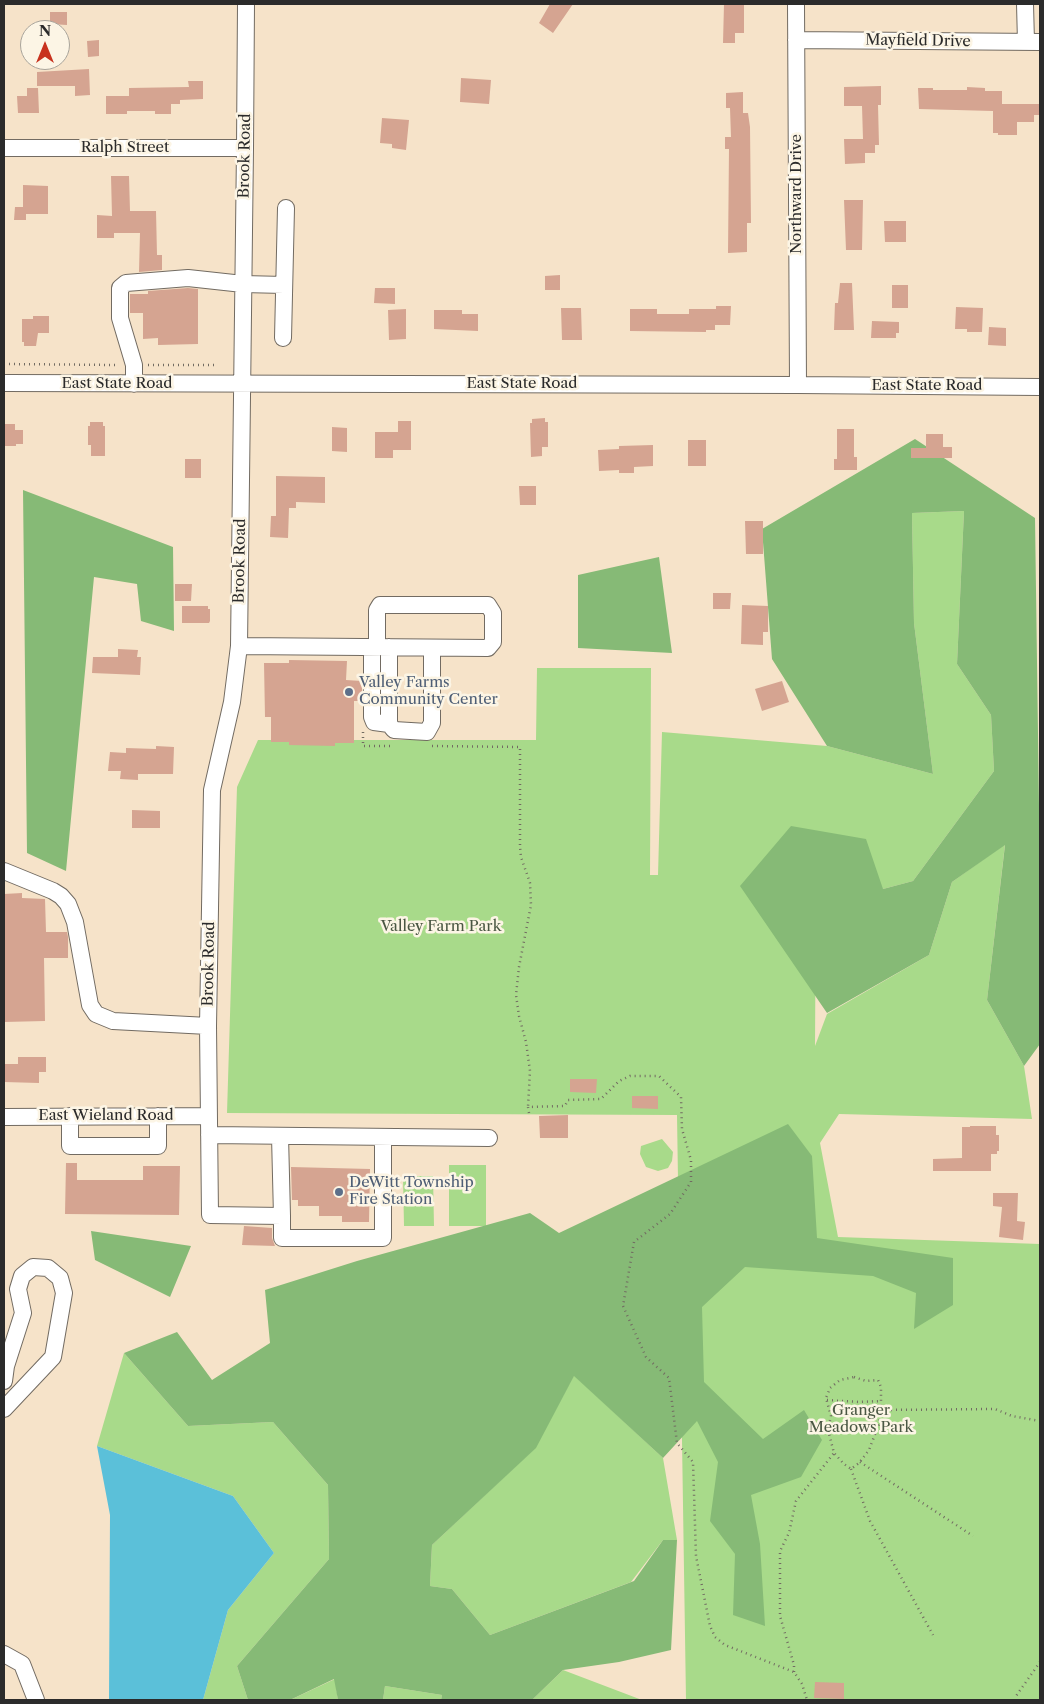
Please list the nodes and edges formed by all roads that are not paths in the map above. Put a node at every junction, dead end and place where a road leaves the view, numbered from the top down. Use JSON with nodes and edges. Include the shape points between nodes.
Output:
{"nodes":[{"id":1,"x":246,"y":4,"type":"edge"},
{"id":2,"x":796,"y":4,"type":"edge"},
{"id":3,"x":1025,"y":4,"type":"edge"},
{"id":4,"x":796,"y":40,"type":"junction"},
{"id":5,"x":1033,"y":42,"type":"edge"},
{"id":6,"x":4,"y":148,"type":"edge"},
{"id":7,"x":246,"y":148,"type":"junction"},
{"id":8,"x":286,"y":208,"type":"dead end"},
{"id":9,"x":243,"y":284,"type":"junction"},
{"id":10,"x":284,"y":285,"type":"junction"},
{"id":11,"x":283,"y":338,"type":"dead end"},
{"id":12,"x":4,"y":383,"type":"edge"},
{"id":13,"x":134,"y":384,"type":"junction"},
{"id":14,"x":242,"y":384,"type":"junction"},
{"id":15,"x":798,"y":385,"type":"junction"},
{"id":16,"x":1040,"y":387,"type":"edge"},
{"id":17,"x":239,"y":646,"type":"junction"},
{"id":18,"x":379,"y":647,"type":"junction"},
{"id":19,"x":432,"y":648,"type":"junction"},
{"id":20,"x":4,"y":872,"type":"edge"},
{"id":21,"x":208,"y":1026,"type":"junction"},
{"id":22,"x":70,"y":1116,"type":"junction"},
{"id":23,"x":158,"y":1116,"type":"junction"},
{"id":24,"x":209,"y":1116,"type":"junction"},
{"id":25,"x":4,"y":1117,"type":"edge"},
{"id":26,"x":209,"y":1135,"type":"junction"},
{"id":27,"x":280,"y":1136,"type":"junction"},
{"id":28,"x":383,"y":1137,"type":"junction"},
{"id":29,"x":489,"y":1138,"type":"dead end"},
{"id":30,"x":282,"y":1216,"type":"junction"},
{"id":31,"x":4,"y":1381,"type":"edge"},
{"id":32,"x":4,"y":1409,"type":"edge"},
{"id":33,"x":4,"y":1654,"type":"edge"},
{"id":34,"x":36,"y":1700,"type":"edge"}],
"edges":[{"from":1,"to":7,"type":"street","name":"Brook Road"},
{"from":2,"to":4,"type":"street","name":"Northward Drive"},
{"from":3,"to":5,"type":"street"},
{"from":4,"to":5,"type":"street","name":"Mayfield Drive"},
{"from":4,"to":15,"type":"street","name":"Northward Drive"},
{"from":6,"to":7,"type":"street","name":"Ralph Street"},
{"from":7,"to":9,"type":"street","name":"Brook Road"},
{"from":8,"to":10,"type":"street"},
{"from":9,"to":10,"type":"street"},
{"from":9,"to":13,"type":"street","via":[[188,278],[126,283],[120,288],[120,318],[134,365]]},
{"from":9,"to":14,"type":"street","name":"Brook Road"},
{"from":10,"to":11,"type":"street"},
{"from":12,"to":13,"type":"street","name":"East State Road"},
{"from":13,"to":14,"type":"street","name":"East State Road"},
{"from":14,"to":15,"type":"street","name":"East State Road"},
{"from":14,"to":17,"type":"street","name":"Brook Road"},
{"from":15,"to":16,"type":"street","name":"East State Road"},
{"from":17,"to":18,"type":"street"},
{"from":17,"to":21,"type":"street","name":"Brook Road","via":[[232,702],[212,790]]},
{"from":18,"to":19,"type":"street"},
{"from":18,"to":19,"type":"street","via":[[374,722],[389,724],[394,730],[426,732],[432,723]]},
{"from":18,"to":19,"type":"street","via":[[377,610],[380,605],[488,605],[494,613],[494,642],[488,648]]},
{"from":20,"to":21,"type":"street","via":[[54,891],[68,904],[76,922],[90,1005],[96,1014],[113,1021]]},
{"from":21,"to":24,"type":"street","name":"Brook Road"},
{"from":22,"to":23,"type":"street","name":"East Wieland Road"},
{"from":22,"to":23,"type":"street","via":[[70,1146],[158,1146]]},
{"from":22,"to":25,"type":"street","name":"East Wieland Road"},
{"from":23,"to":24,"type":"street","name":"East Wieland Road"},
{"from":24,"to":26,"type":"street","name":"Brook Road"},
{"from":26,"to":27,"type":"street"},
{"from":26,"to":30,"type":"street","name":"Brook Road","via":[[210,1215]]},
{"from":27,"to":28,"type":"street"},
{"from":27,"to":30,"type":"street"},
{"from":28,"to":29,"type":"street"},
{"from":28,"to":30,"type":"street","via":[[383,1238],[282,1238]]},
{"from":31,"to":32,"type":"street","via":[[23,1314],[18,1289],[22,1276],[33,1267],[48,1268],[60,1278],[64,1293],[53,1357]]},
{"from":33,"to":34,"type":"street","via":[[22,1664]]}]}
